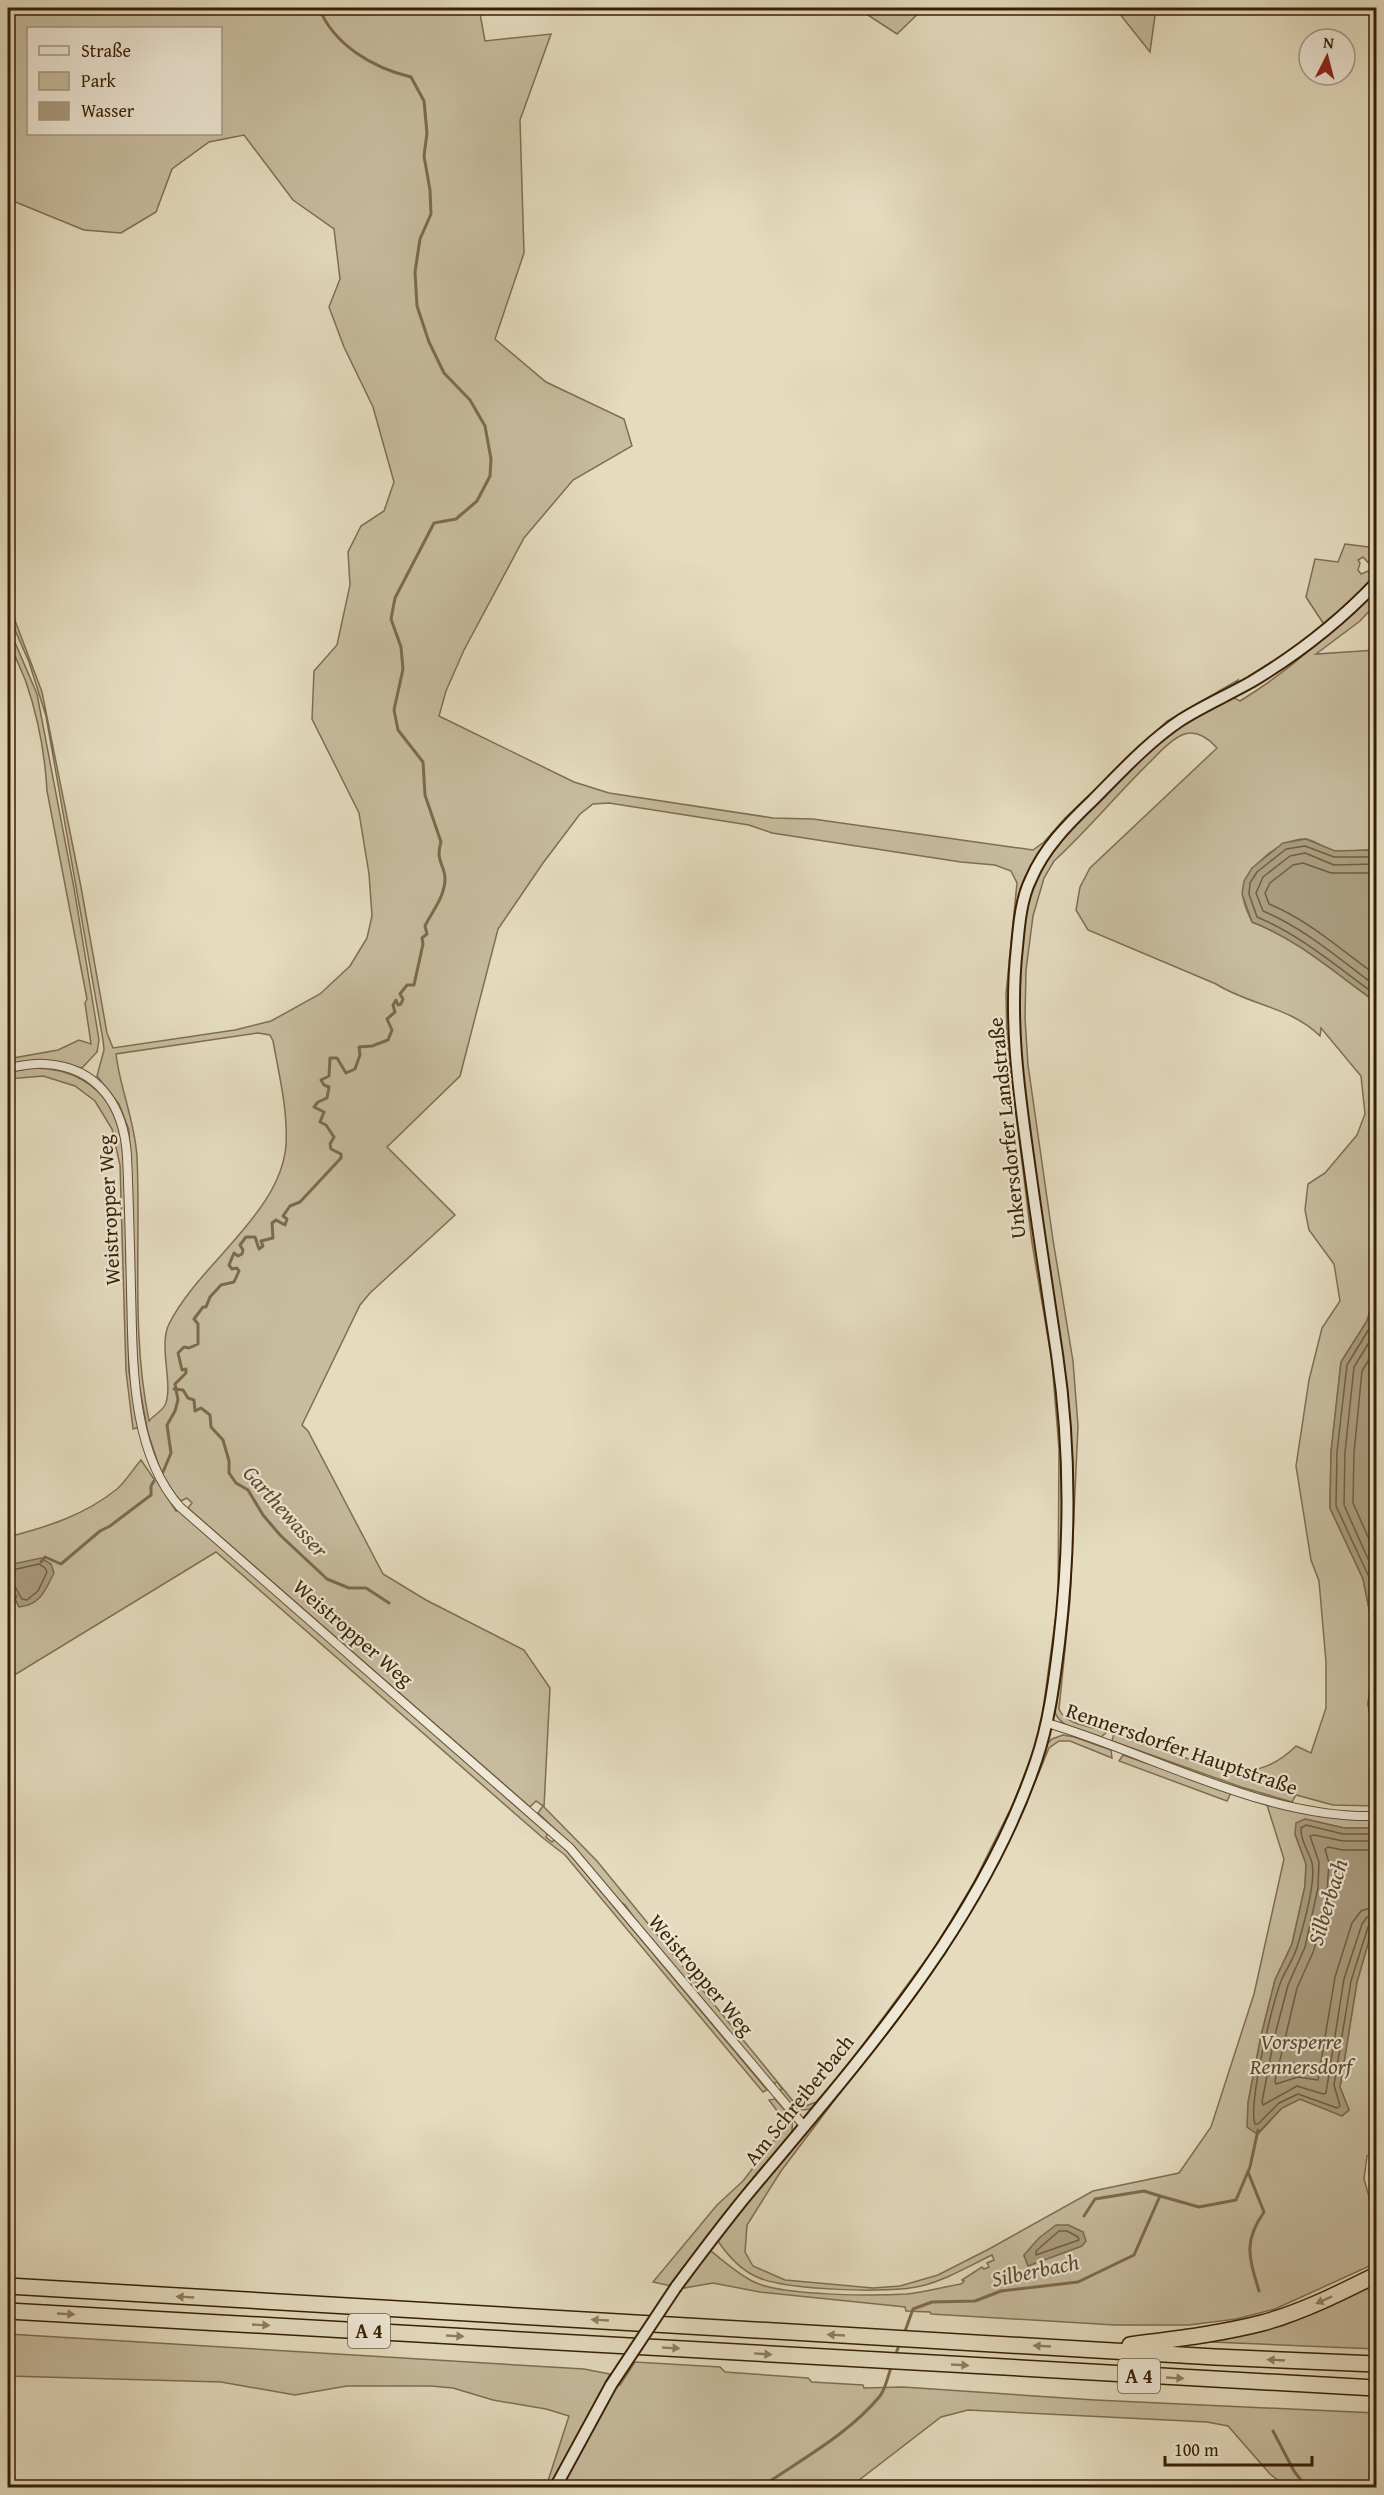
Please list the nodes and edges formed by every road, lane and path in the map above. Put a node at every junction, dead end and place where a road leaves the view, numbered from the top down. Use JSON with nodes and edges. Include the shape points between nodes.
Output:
{"nodes":[{"id":1,"x":1377,"y":583,"type":"edge"},
{"id":2,"x":8,"y":1068,"type":"edge"},
{"id":3,"x":1047,"y":1723,"type":"junction"},
{"id":4,"x":1377,"y":1816,"type":"edge"},
{"id":5,"x":805,"y":2127,"type":"junction"},
{"id":6,"x":1377,"y":2275,"type":"edge"},
{"id":7,"x":8,"y":2286,"type":"edge"},
{"id":8,"x":8,"y":2311,"type":"edge"},
{"id":9,"x":1101,"y":2349,"type":"junction"},
{"id":10,"x":1377,"y":2364,"type":"edge"},
{"id":11,"x":1377,"y":2388,"type":"edge"},
{"id":12,"x":555,"y":2487,"type":"edge"}],
"edges":[{"from":1,"to":3,"type":"street","name":"Unkersdorfer Landstraße","via":[[1299,651],[1165,733],[1057,837],[1026,892],[1014,968],[1013,1039],[1038,1242],[1058,1361],[1066,1458],[1064,1600]]},
{"from":2,"to":5,"type":"street","name":"Weistropper Weg","via":[[46,1064],[86,1076],[107,1094],[126,1133],[134,1381],[145,1434],[166,1490],[180,1507],[570,1848]]},
{"from":3,"to":4,"type":"street","name":"Rennersdorfer Hauptstraße","via":[[1267,1800],[1317,1812]]},
{"from":3,"to":5,"type":"street","name":"Am Schreiberbach","via":[[1018,1807],[951,1931],[894,2014]]},
{"from":5,"to":12,"type":"street","name":"Am Schreiberbach","bridge":true,"via":[[676,2287],[611,2385]]},
{"from":6,"to":9,"type":"highway","one_way":true,"via":[[1263,2323]]},
{"from":9,"to":7,"type":"highway","number":"A 4","one_way":true},
{"from":8,"to":11,"type":"highway","number":"A 4","one_way":true},
{"from":10,"to":9,"type":"highway","number":"A 4","one_way":true}]}
